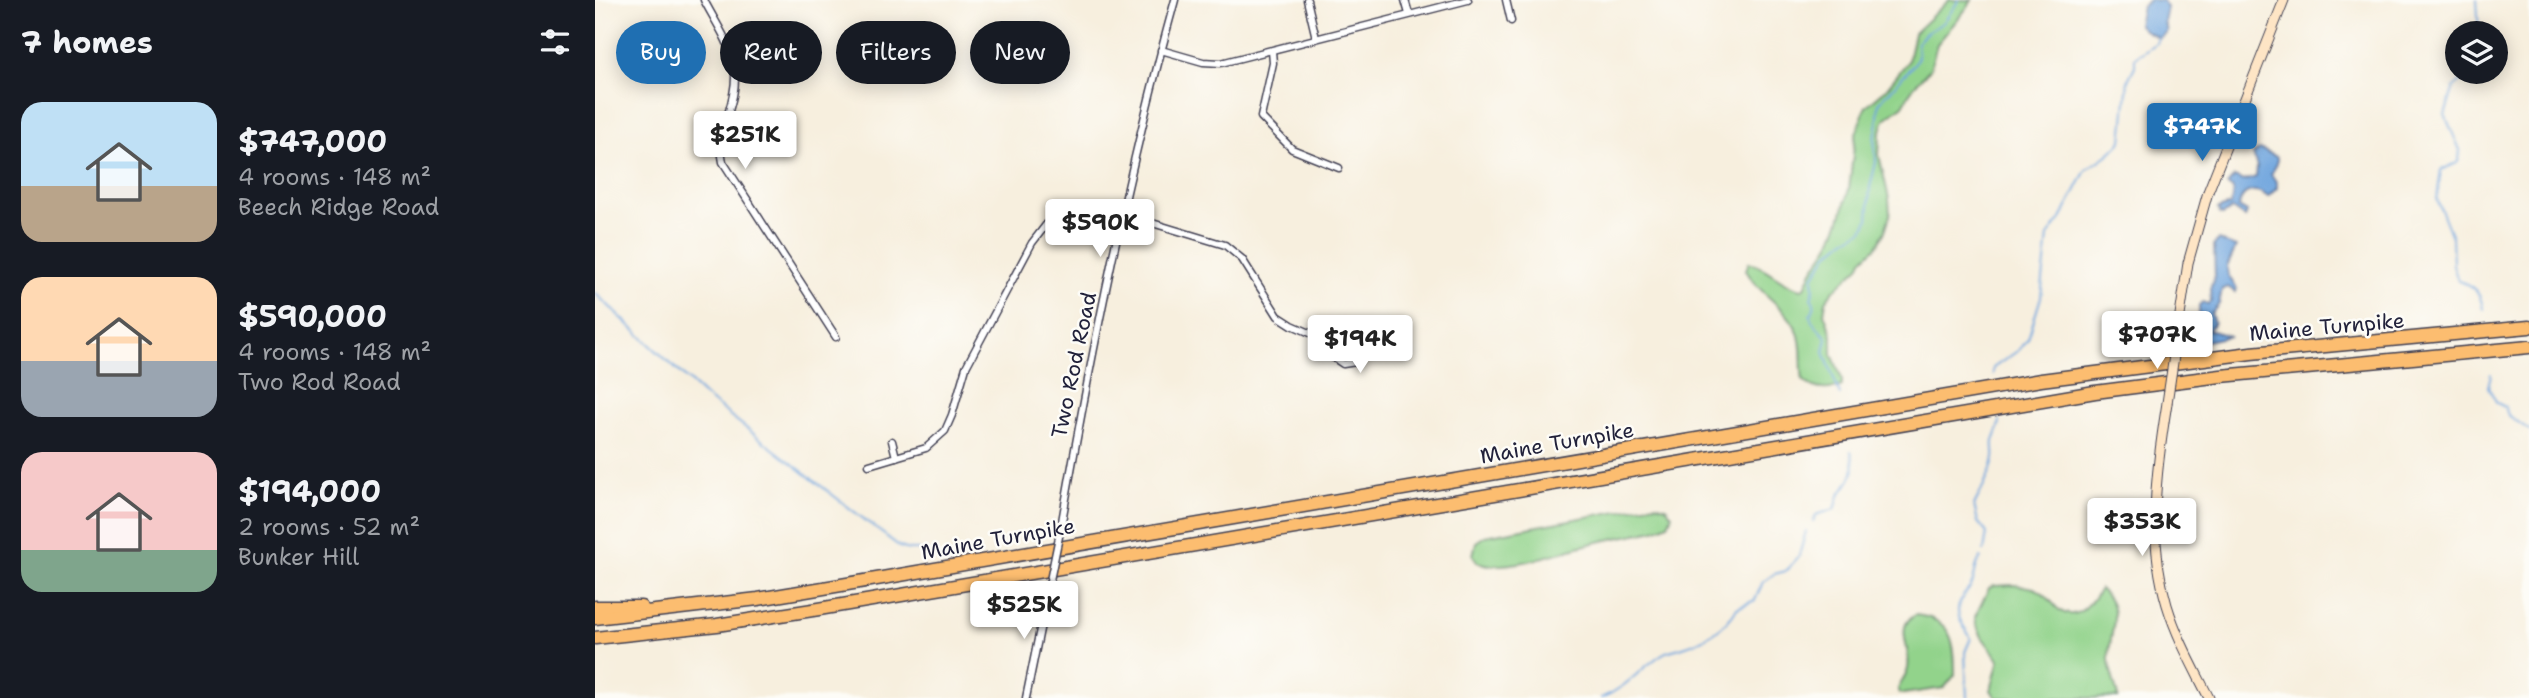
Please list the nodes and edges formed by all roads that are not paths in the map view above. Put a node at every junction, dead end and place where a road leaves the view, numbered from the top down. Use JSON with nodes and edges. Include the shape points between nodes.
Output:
{"nodes":[{"id":1,"x":704,"y":0,"type":"edge"},
{"id":2,"x":1175,"y":0,"type":"edge"},
{"id":3,"x":1307,"y":0,"type":"edge"},
{"id":4,"x":1405,"y":0,"type":"edge"},
{"id":5,"x":1468,"y":0,"type":"edge"},
{"id":6,"x":1506,"y":0,"type":"edge"},
{"id":7,"x":2284,"y":0,"type":"edge"},
{"id":8,"x":1409,"y":14,"type":"junction"},
{"id":9,"x":1511,"y":21,"type":"dead end"},
{"id":10,"x":1316,"y":38,"type":"junction"},
{"id":11,"x":1161,"y":50,"type":"junction"},
{"id":12,"x":1272,"y":51,"type":"junction"},
{"id":13,"x":1339,"y":168,"type":"dead end"},
{"id":14,"x":1123,"y":216,"type":"junction"},
{"id":15,"x":2529,"y":327,"type":"edge"},
{"id":16,"x":836,"y":337,"type":"dead end"},
{"id":17,"x":1326,"y":340,"type":"junction"},
{"id":18,"x":2529,"y":347,"type":"edge"},
{"id":19,"x":892,"y":441,"type":"dead end"},
{"id":20,"x":896,"y":457,"type":"junction"},
{"id":21,"x":869,"y":464,"type":"dead end"},
{"id":22,"x":708,"y":606,"type":"junction"},
{"id":23,"x":595,"y":607,"type":"edge"},
{"id":24,"x":595,"y":618,"type":"edge"},
{"id":25,"x":595,"y":638,"type":"edge"},
{"id":26,"x":1026,"y":698,"type":"edge"},
{"id":27,"x":2209,"y":698,"type":"edge"}],
"edges":[{"from":1,"to":16,"type":"street","via":[[735,69],[721,141],[723,162]]},
{"from":2,"to":11,"type":"street","name":"Two Rod Road"},
{"from":3,"to":10,"type":"street"},
{"from":4,"to":8,"type":"street"},
{"from":5,"to":8,"type":"street"},
{"from":6,"to":9,"type":"street"},
{"from":7,"to":27,"type":"street","bridge":true,"via":[[2208,192],[2188,263],[2155,491],[2156,551],[2165,598]]},
{"from":8,"to":10,"type":"street"},
{"from":10,"to":12,"type":"street"},
{"from":11,"to":12,"type":"street","via":[[1213,63]]},
{"from":11,"to":14,"type":"street","name":"Two Rod Road"},
{"from":12,"to":13,"type":"street","via":[[1261,117],[1292,149]]},
{"from":14,"to":17,"type":"street","via":[[1229,247],[1242,259],[1278,316]]},
{"from":14,"to":20,"type":"street","via":[[1074,210],[1043,227],[966,367],[945,431],[926,448]]},
{"from":14,"to":26,"type":"street","name":"Two Rod Road","bridge":true},
{"from":15,"to":22,"type":"highway","name":"Maine Turnpike","via":[[2251,353],[2041,380]]},
{"from":17,"to":17,"type":"street","via":[[1340,363],[1351,364],[1361,356],[1362,343],[1353,334]]},
{"from":18,"to":25,"type":"highway","name":"Maine Turnpike","via":[[2095,392],[819,609]]},
{"from":19,"to":20,"type":"street"},
{"from":20,"to":21,"type":"street"},
{"from":22,"to":23,"type":"highway"},
{"from":22,"to":24,"type":"highway","name":"Maine Turnpike"}]}
